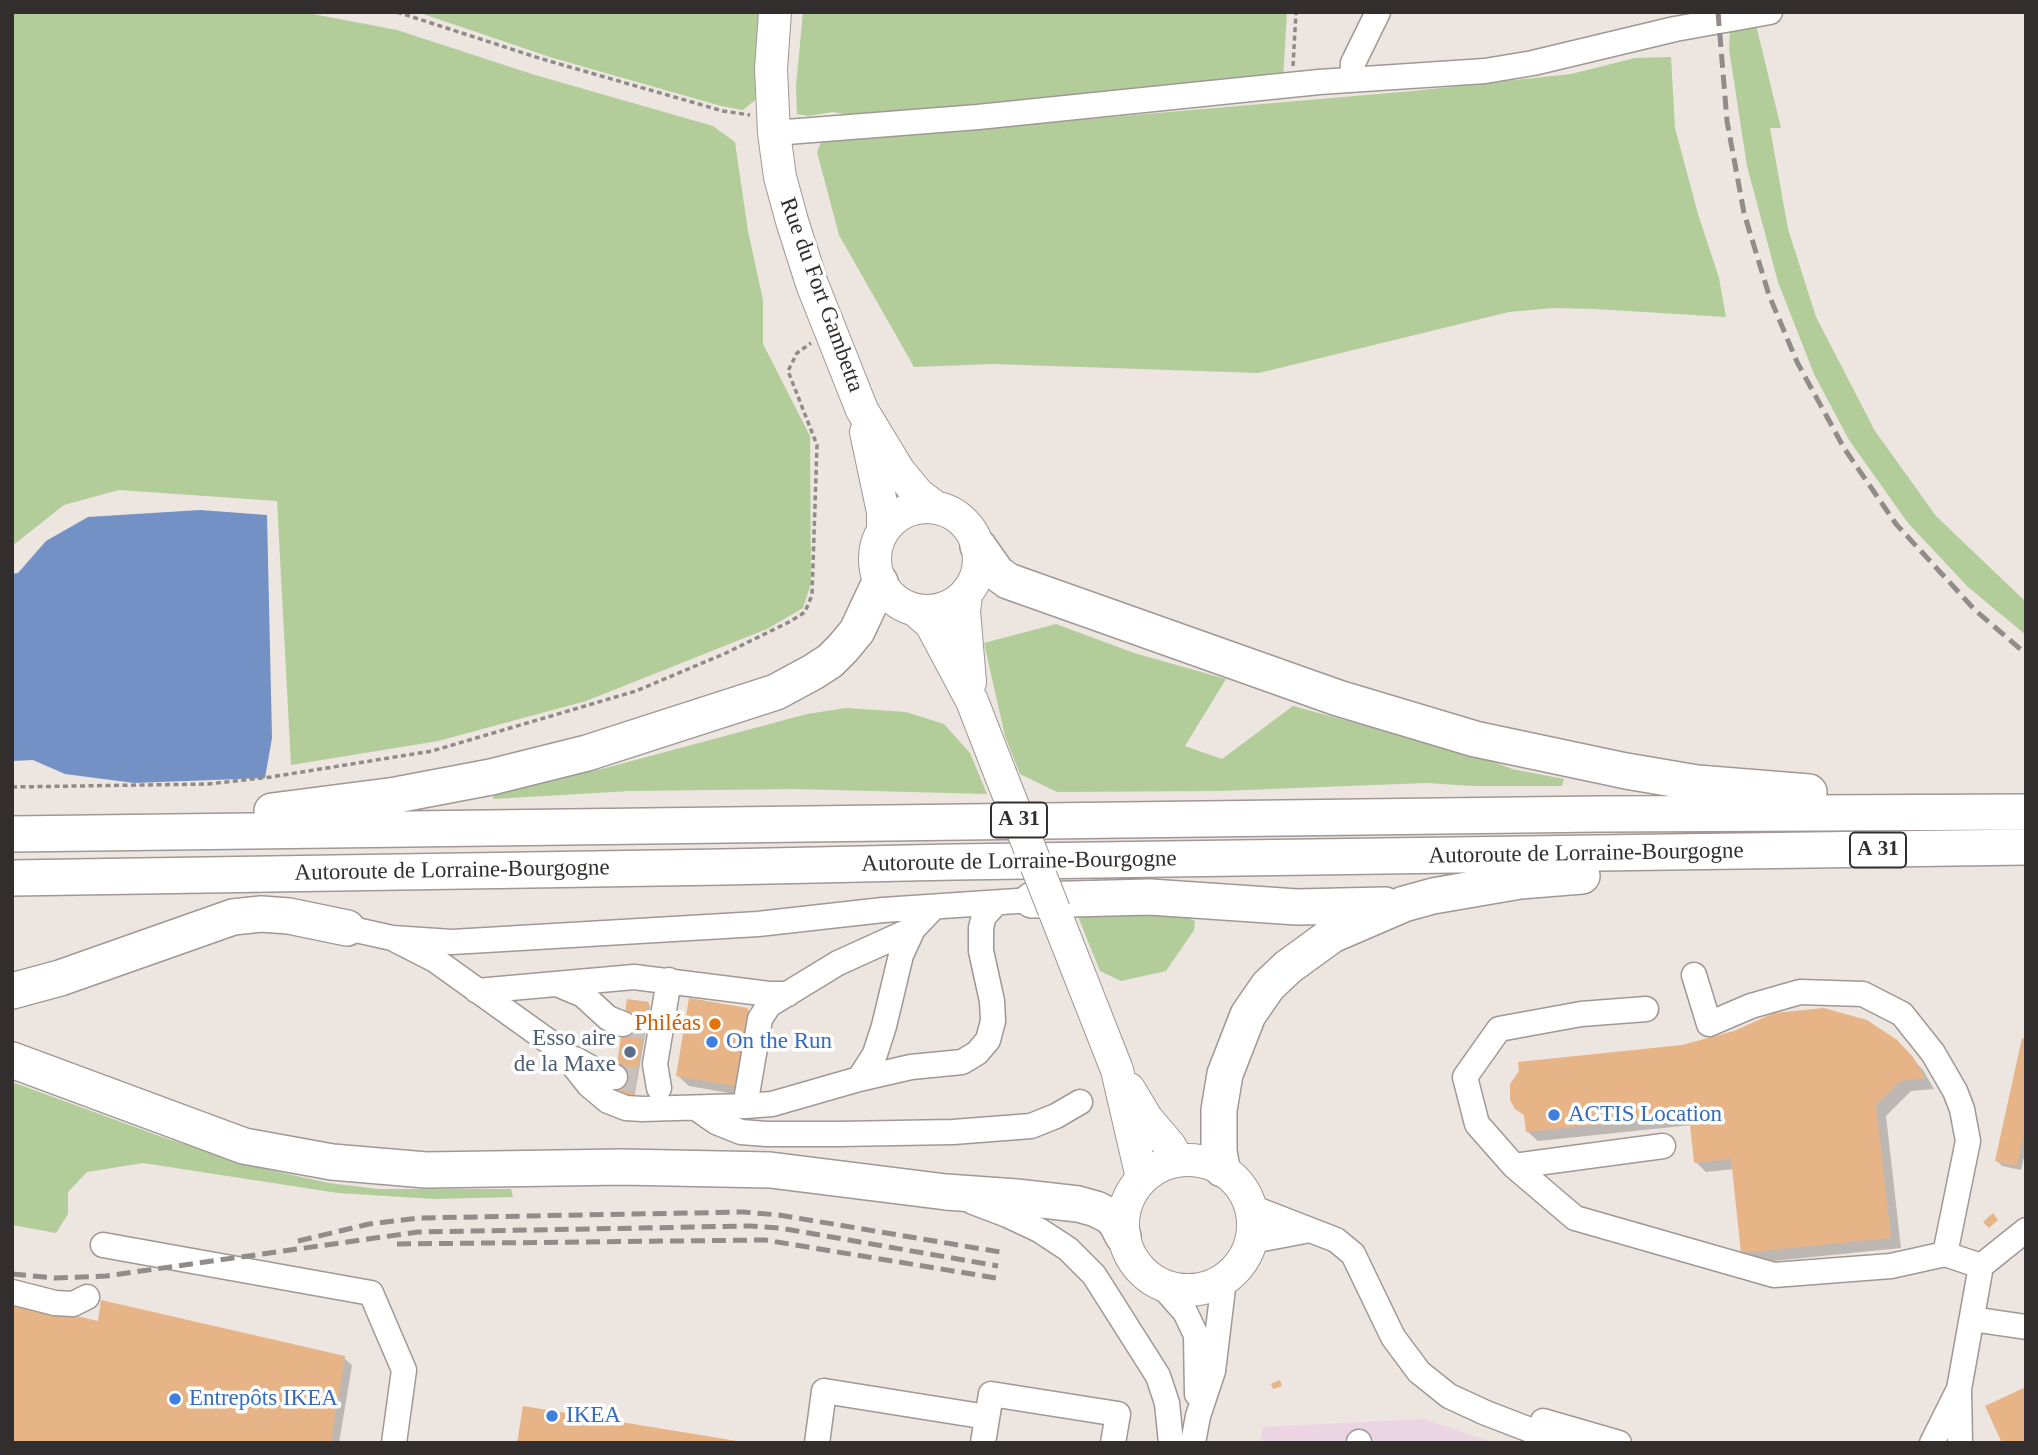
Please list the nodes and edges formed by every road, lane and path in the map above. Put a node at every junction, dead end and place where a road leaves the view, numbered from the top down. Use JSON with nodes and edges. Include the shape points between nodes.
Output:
{"nodes":[{"id":1,"x":397,"y":12,"type":"edge"},
{"id":2,"x":775,"y":12,"type":"edge"},
{"id":3,"x":1296,"y":12,"type":"edge"},
{"id":4,"x":1378,"y":12,"type":"edge"},
{"id":5,"x":1770,"y":12,"type":"edge"},
{"id":6,"x":1353,"y":80,"type":"junction"},
{"id":7,"x":1291,"y":85,"type":"junction"},
{"id":8,"x":774,"y":126,"type":"junction"},
{"id":9,"x":813,"y":341,"type":"dead end"},
{"id":10,"x":862,"y":410,"type":"junction"},
{"id":11,"x":934,"y":506,"type":"junction"},
{"id":12,"x":883,"y":530,"type":"junction"},
{"id":13,"x":978,"y":546,"type":"junction"},
{"id":14,"x":880,"y":582,"type":"junction"},
{"id":15,"x":965,"y":595,"type":"junction"},
{"id":16,"x":915,"y":610,"type":"junction"},
{"id":17,"x":972,"y":701,"type":"junction"},
{"id":18,"x":12,"y":787,"type":"edge"},
{"id":19,"x":1912,"y":811,"type":"junction"},
{"id":20,"x":2026,"y":813,"type":"edge"},
{"id":21,"x":202,"y":831,"type":"junction"},
{"id":22,"x":12,"y":834,"type":"edge"},
{"id":23,"x":2026,"y":847,"type":"edge"},
{"id":24,"x":1730,"y":853,"type":"junction"},
{"id":25,"x":12,"y":878,"type":"edge"},
{"id":26,"x":996,"y":903,"type":"junction"},
{"id":27,"x":1404,"y":904,"type":"junction"},
{"id":28,"x":1043,"y":905,"type":"junction"},
{"id":29,"x":933,"y":908,"type":"junction"},
{"id":30,"x":347,"y":928,"type":"joint"},
{"id":31,"x":913,"y":929,"type":"junction"},
{"id":32,"x":392,"y":938,"type":"junction"},
{"id":33,"x":1694,"y":975,"type":"dead end"},
{"id":34,"x":669,"y":980,"type":"junction"},
{"id":35,"x":556,"y":984,"type":"junction"},
{"id":36,"x":12,"y":991,"type":"edge"},
{"id":37,"x":477,"y":991,"type":"junction"},
{"id":38,"x":788,"y":993,"type":"junction"},
{"id":39,"x":1646,"y":1009,"type":"dead end"},
{"id":40,"x":643,"y":1027,"type":"junction"},
{"id":41,"x":562,"y":1051,"type":"junction"},
{"id":42,"x":12,"y":1060,"type":"edge"},
{"id":43,"x":1117,"y":1070,"type":"junction"},
{"id":44,"x":859,"y":1079,"type":"junction"},
{"id":45,"x":636,"y":1082,"type":"junction"},
{"id":46,"x":1080,"y":1102,"type":"dead end"},
{"id":47,"x":745,"y":1106,"type":"junction"},
{"id":48,"x":689,"y":1108,"type":"junction"},
{"id":49,"x":1663,"y":1146,"type":"dead end"},
{"id":50,"x":1178,"y":1160,"type":"junction"},
{"id":51,"x":1514,"y":1166,"type":"junction"},
{"id":52,"x":1222,"y":1169,"type":"junction"},
{"id":53,"x":1142,"y":1178,"type":"junction"},
{"id":54,"x":946,"y":1192,"type":"junction"},
{"id":55,"x":1251,"y":1207,"type":"junction"},
{"id":56,"x":1311,"y":1230,"type":"junction"},
{"id":57,"x":2026,"y":1230,"type":"edge"},
{"id":58,"x":1123,"y":1236,"type":"junction"},
{"id":59,"x":1252,"y":1241,"type":"junction"},
{"id":60,"x":103,"y":1245,"type":"dead end"},
{"id":61,"x":1945,"y":1254,"type":"junction"},
{"id":62,"x":1981,"y":1266,"type":"junction"},
{"id":63,"x":1224,"y":1280,"type":"junction"},
{"id":64,"x":1163,"y":1287,"type":"junction"},
{"id":65,"x":12,"y":1292,"type":"edge"},
{"id":66,"x":87,"y":1297,"type":"dead end"},
{"id":67,"x":1972,"y":1319,"type":"junction"},
{"id":68,"x":2026,"y":1327,"type":"edge"},
{"id":69,"x":1959,"y":1390,"type":"junction"},
{"id":70,"x":1198,"y":1416,"type":"junction"},
{"id":71,"x":988,"y":1417,"type":"junction"},
{"id":72,"x":1497,"y":1417,"type":"junction"},
{"id":73,"x":394,"y":1443,"type":"edge"},
{"id":74,"x":817,"y":1443,"type":"edge"},
{"id":75,"x":983,"y":1443,"type":"edge"},
{"id":76,"x":1113,"y":1443,"type":"edge"},
{"id":77,"x":1171,"y":1443,"type":"edge"},
{"id":78,"x":1193,"y":1443,"type":"edge"},
{"id":79,"x":1564,"y":1443,"type":"edge"},
{"id":80,"x":1619,"y":1443,"type":"edge"},
{"id":81,"x":1932,"y":1443,"type":"edge"},
{"id":82,"x":1960,"y":1443,"type":"edge"}],
"edges":[{"from":1,"to":8,"type":"path"},
{"from":2,"to":8,"type":"main road","name":"Rue du Fort Gambetta"},
{"from":3,"to":7,"type":"path"},
{"from":4,"to":6,"type":"street","via":[[1353,63]]},
{"from":5,"to":6,"type":"street","via":[[1485,71]]},
{"from":6,"to":7,"type":"street"},
{"from":7,"to":8,"type":"street","via":[[978,117]]},
{"from":8,"to":10,"type":"main road","name":"Rue du Fort Gambetta","via":[[780,177],[792,221]]},
{"from":9,"to":18,"type":"path","via":[[797,353],[788,371],[817,445],[812,596],[805,612],[791,621],[636,691],[432,751],[208,784]]},
{"from":10,"to":11,"type":"main road","name":"Rue du Fort Gambetta","via":[[899,471]]},
{"from":10,"to":12,"type":"main road","name":"Rue du Fort Gambetta"},
{"from":11,"to":12,"type":"main road","via":[[905,510]]},
{"from":11,"to":13,"type":"main road","via":[[962,520]]},
{"from":12,"to":14,"type":"main road","via":[[875,547],[874,565]]},
{"from":13,"to":15,"type":"main road","via":[[975,580]]},
{"from":13,"to":19,"type":"highway","via":[[1008,581],[1338,698],[1475,739],[1697,783],[1857,795]]},
{"from":14,"to":16,"type":"main road","via":[[888,595]]},
{"from":14,"to":21,"type":"highway","via":[[857,631],[843,648],[821,667],[776,692],[587,753],[491,777],[396,796],[231,813]]},
{"from":15,"to":16,"type":"main road","via":[[951,606]]},
{"from":15,"to":17,"type":"main road"},
{"from":16,"to":17,"type":"main road","via":[[931,624]]},
{"from":17,"to":28,"type":"main road","bridge":true},
{"from":19,"to":20,"type":"highway","name":"Autoroute de Lorraine-Bourgogne","number":"A 31"},
{"from":19,"to":21,"type":"highway","name":"Autoroute de Lorraine-Bourgogne","number":"A 31"},
{"from":21,"to":22,"type":"highway","name":"Autoroute de Lorraine-Bourgogne","number":"A 31"},
{"from":23,"to":24,"type":"highway","name":"Autoroute de Lorraine-Bourgogne","number":"A 31"},
{"from":24,"to":25,"type":"highway","name":"Autoroute de Lorraine-Bourgogne","number":"A 31"},
{"from":24,"to":27,"type":"highway","via":[[1679,869],[1520,881]]},
{"from":26,"to":28,"type":"street"},
{"from":26,"to":29,"type":"street"},
{"from":26,"to":44,"type":"street","via":[[981,928],[992,1001],[988,1040],[962,1062]]},
{"from":27,"to":28,"type":"highway","via":[[1297,907],[1150,897]]},
{"from":27,"to":52,"type":"highway","via":[[1332,935],[1308,952],[1268,986],[1248,1015],[1225,1074],[1219,1111]]},
{"from":28,"to":43,"type":"main road"},
{"from":29,"to":31,"type":"street"},
{"from":29,"to":32,"type":"street","via":[[758,925],[452,942]]},
{"from":30,"to":32,"type":"street"},
{"from":30,"to":36,"type":"highway","via":[[289,916],[233,917]]},
{"from":31,"to":38,"type":"street","via":[[838,963]]},
{"from":31,"to":44,"type":"street","via":[[901,955],[875,1054]]},
{"from":32,"to":37,"type":"street","via":[[435,960]]},
{"from":33,"to":61,"type":"street","via":[[1709,1024],[1800,992],[1863,994],[1902,1014],[1955,1091],[1968,1141]]},
{"from":34,"to":35,"type":"street","via":[[634,977]]},
{"from":34,"to":38,"type":"street"},
{"from":34,"to":40,"type":"street"},
{"from":35,"to":37,"type":"street"},
{"from":35,"to":40,"type":"street","via":[[583,995],[608,1018]]},
{"from":37,"to":41,"type":"street"},
{"from":38,"to":47,"type":"street","via":[[769,1005],[760,1019]]},
{"from":39,"to":51,"type":"street","via":[[1581,1014],[1499,1029],[1465,1077],[1476,1124]]},
{"from":40,"to":45,"type":"street","via":[[655,1064]]},
{"from":41,"to":45,"type":"street","via":[[602,1074]]},
{"from":41,"to":48,"type":"street","via":[[608,1101],[642,1110]]},
{"from":42,"to":54,"type":"highway","via":[[244,1146],[332,1162],[426,1170],[722,1167]]},
{"from":43,"to":50,"type":"main road"},
{"from":43,"to":53,"type":"main road"},
{"from":44,"to":47,"type":"street","via":[[772,1104]]},
{"from":45,"to":48,"type":"street"},
{"from":46,"to":48,"type":"street","via":[[1031,1126],[839,1134],[741,1132]]},
{"from":47,"to":48,"type":"street"},
{"from":49,"to":51,"type":"street"},
{"from":50,"to":52,"type":"main road"},
{"from":50,"to":53,"type":"main road"},
{"from":51,"to":61,"type":"street","via":[[1575,1218],[1774,1275],[1891,1266]]},
{"from":52,"to":55,"type":"main road","via":[[1245,1192]]},
{"from":53,"to":58,"type":"main road","via":[[1123,1215]]},
{"from":54,"to":58,"type":"highway","via":[[1087,1207],[1108,1215]]},
{"from":54,"to":77,"type":"street","via":[[1030,1225],[1088,1268],[1158,1376],[1167,1403]]},
{"from":55,"to":56,"type":"street"},
{"from":55,"to":59,"type":"main road"},
{"from":56,"to":59,"type":"street"},
{"from":56,"to":72,"type":"street","via":[[1336,1240],[1353,1254],[1394,1338],[1419,1373],[1449,1396]]},
{"from":57,"to":62,"type":"street"},
{"from":58,"to":64,"type":"main road","via":[[1137,1266]]},
{"from":59,"to":63,"type":"main road","via":[[1237,1270]]},
{"from":60,"to":73,"type":"street","via":[[371,1293],[404,1370]]},
{"from":61,"to":62,"type":"street"},
{"from":62,"to":67,"type":"street"},
{"from":63,"to":64,"type":"main road","via":[[1195,1291]]},
{"from":63,"to":70,"type":"street","via":[[1213,1371]]},
{"from":64,"to":70,"type":"street","via":[[1185,1312],[1196,1335]]},
{"from":65,"to":66,"type":"street","via":[[55,1303],[73,1304]]},
{"from":67,"to":68,"type":"street"},
{"from":67,"to":69,"type":"street"},
{"from":69,"to":81,"type":"street"},
{"from":69,"to":82,"type":"street"},
{"from":70,"to":78,"type":"street"},
{"from":71,"to":74,"type":"street","via":[[824,1391]]},
{"from":71,"to":75,"type":"street"},
{"from":71,"to":76,"type":"street","via":[[991,1394],[1118,1414]]},
{"from":72,"to":79,"type":"street"},
{"from":72,"to":80,"type":"street","via":[[1547,1422]]}]}
